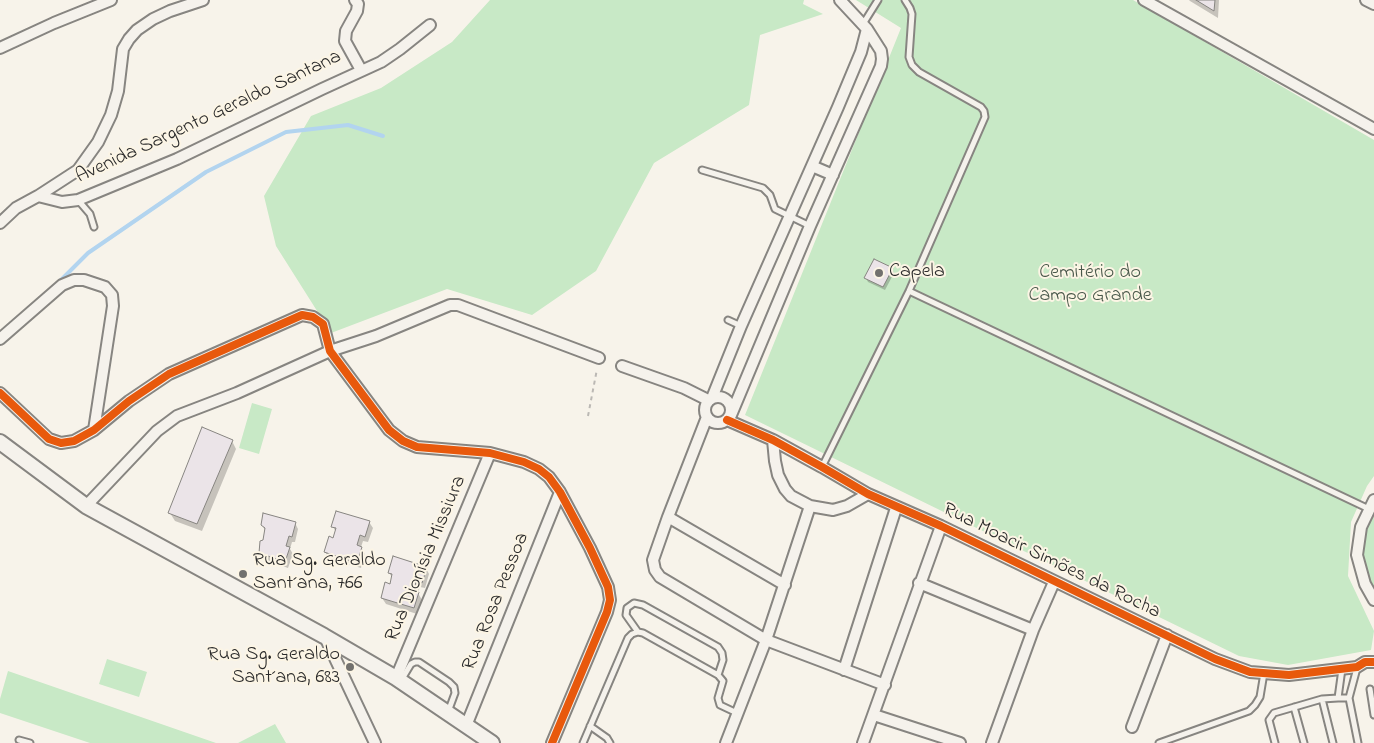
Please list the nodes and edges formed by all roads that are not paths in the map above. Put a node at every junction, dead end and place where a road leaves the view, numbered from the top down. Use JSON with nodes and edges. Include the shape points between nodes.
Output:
{"nodes":[{"id":1,"x":111,"y":0,"type":"edge"},
{"id":2,"x":203,"y":0,"type":"edge"},
{"id":3,"x":355,"y":0,"type":"edge"},
{"id":4,"x":840,"y":0,"type":"edge"},
{"id":5,"x":878,"y":0,"type":"edge"},
{"id":6,"x":905,"y":0,"type":"edge"},
{"id":7,"x":1144,"y":0,"type":"edge"},
{"id":8,"x":1366,"y":0,"type":"edge"},
{"id":9,"x":1374,"y":4,"type":"edge"},
{"id":10,"x":430,"y":24,"type":"dead end"},
{"id":11,"x":865,"y":27,"type":"junction"},
{"id":12,"x":0,"y":48,"type":"edge"},
{"id":13,"x":361,"y":70,"type":"junction"},
{"id":14,"x":1374,"y":129,"type":"edge"},
{"id":15,"x":812,"y":166,"type":"junction"},
{"id":16,"x":702,"y":170,"type":"dead end"},
{"id":17,"x":833,"y":175,"type":"junction"},
{"id":18,"x":38,"y":196,"type":"junction"},
{"id":19,"x":78,"y":200,"type":"junction"},
{"id":20,"x":790,"y":217,"type":"junction"},
{"id":21,"x":0,"y":223,"type":"edge"},
{"id":22,"x":810,"y":226,"type":"junction"},
{"id":23,"x":94,"y":227,"type":"dead end"},
{"id":24,"x":909,"y":290,"type":"junction"},
{"id":25,"x":728,"y":320,"type":"dead end"},
{"id":26,"x":741,"y":326,"type":"junction"},
{"id":27,"x":0,"y":338,"type":"edge"},
{"id":28,"x":330,"y":350,"type":"junction"},
{"id":29,"x":599,"y":358,"type":"road end"},
{"id":30,"x":622,"y":366,"type":"dead end"},
{"id":31,"x":0,"y":393,"type":"edge"},
{"id":32,"x":710,"y":399,"type":"junction"},
{"id":33,"x":707,"y":417,"type":"junction"},
{"id":34,"x":729,"y":417,"type":"junction"},
{"id":35,"x":94,"y":430,"type":"junction"},
{"id":36,"x":773,"y":440,"type":"junction"},
{"id":37,"x":0,"y":442,"type":"edge"},
{"id":38,"x":490,"y":454,"type":"junction"},
{"id":39,"x":822,"y":466,"type":"junction"},
{"id":40,"x":560,"y":492,"type":"junction"},
{"id":41,"x":868,"y":494,"type":"junction"},
{"id":42,"x":1371,"y":504,"type":"edge"},
{"id":43,"x":86,"y":506,"type":"junction"},
{"id":44,"x":810,"y":506,"type":"junction"},
{"id":45,"x":896,"y":508,"type":"junction"},
{"id":46,"x":668,"y":517,"type":"junction"},
{"id":47,"x":940,"y":526,"type":"junction"},
{"id":48,"x":1054,"y":582,"type":"junction"},
{"id":49,"x":919,"y":583,"type":"junction"},
{"id":50,"x":785,"y":585,"type":"junction"},
{"id":51,"x":1374,"y":600,"type":"edge"},
{"id":52,"x":1033,"y":630,"type":"junction"},
{"id":53,"x":638,"y":632,"type":"junction"},
{"id":54,"x":1166,"y":635,"type":"junction"},
{"id":55,"x":324,"y":636,"type":"junction"},
{"id":56,"x":766,"y":640,"type":"junction"},
{"id":57,"x":1374,"y":655,"type":"edge"},
{"id":58,"x":1365,"y":664,"type":"edge"},
{"id":59,"x":1342,"y":669,"type":"junction"},
{"id":60,"x":844,"y":670,"type":"junction"},
{"id":61,"x":1264,"y":673,"type":"junction"},
{"id":62,"x":718,"y":674,"type":"junction"},
{"id":63,"x":398,"y":679,"type":"junction"},
{"id":64,"x":885,"y":685,"type":"junction"},
{"id":65,"x":1370,"y":689,"type":"dead end"},
{"id":66,"x":1338,"y":698,"type":"junction"},
{"id":67,"x":1349,"y":698,"type":"junction"},
{"id":68,"x":1322,"y":700,"type":"junction"},
{"id":69,"x":1294,"y":707,"type":"junction"},
{"id":70,"x":448,"y":713,"type":"junction"},
{"id":71,"x":738,"y":713,"type":"junction"},
{"id":72,"x":1374,"y":714,"type":"edge"},
{"id":73,"x":874,"y":715,"type":"junction"},
{"id":74,"x":466,"y":726,"type":"junction"},
{"id":75,"x":590,"y":726,"type":"junction"},
{"id":76,"x":1132,"y":727,"type":"dead end"},
{"id":77,"x":19,"y":740,"type":"dead end"},
{"id":78,"x":30,"y":743,"type":"edge"},
{"id":79,"x":375,"y":743,"type":"edge"},
{"id":80,"x":492,"y":743,"type":"edge"},
{"id":81,"x":552,"y":743,"type":"edge"},
{"id":82,"x":583,"y":743,"type":"edge"},
{"id":83,"x":610,"y":743,"type":"edge"},
{"id":84,"x":726,"y":743,"type":"edge"},
{"id":85,"x":863,"y":743,"type":"edge"},
{"id":86,"x":960,"y":743,"type":"edge"},
{"id":87,"x":992,"y":743,"type":"edge"},
{"id":88,"x":1159,"y":743,"type":"edge"},
{"id":89,"x":1275,"y":743,"type":"edge"},
{"id":90,"x":1304,"y":743,"type":"edge"},
{"id":91,"x":1333,"y":743,"type":"edge"},
{"id":92,"x":1358,"y":743,"type":"edge"}],
"edges":[{"from":1,"to":12,"type":"street"},
{"from":2,"to":18,"type":"street","via":[[153,19],[128,39],[123,49],[118,91],[98,142],[78,170]]},
{"from":3,"to":13,"type":"street","via":[[357,11],[346,31],[345,41]]},
{"from":4,"to":11,"type":"street"},
{"from":5,"to":11,"type":"lane"},
{"from":6,"to":24,"type":"lane","via":[[912,14],[909,57],[912,65],[981,107],[985,118]]},
{"from":7,"to":14,"type":"street"},
{"from":8,"to":9,"type":"street"},
{"from":10,"to":13,"type":"street","name":"Avenida Sargento Geraldo Santana","via":[[382,62]]},
{"from":11,"to":15,"type":"street","via":[[861,52]]},
{"from":11,"to":17,"type":"street","via":[[881,51],[881,66]]},
{"from":13,"to":19,"type":"street","name":"Avenida Sargento Geraldo Santana","via":[[177,159]]},
{"from":15,"to":17,"type":"street"},
{"from":15,"to":20,"type":"street"},
{"from":16,"to":20,"type":"lane","via":[[763,188],[770,195],[775,209]]},
{"from":17,"to":22,"type":"street"},
{"from":18,"to":19,"type":"street","name":"Avenida Sargento Geraldo Santana","via":[[62,202]]},
{"from":18,"to":21,"type":"street","via":[[16,208]]},
{"from":19,"to":23,"type":"lane","via":[[90,214]]},
{"from":20,"to":22,"type":"lane"},
{"from":20,"to":26,"type":"street"},
{"from":22,"to":34,"type":"street"},
{"from":24,"to":39,"type":"lane"},
{"from":24,"to":42,"type":"lane"},
{"from":25,"to":26,"type":"lane"},
{"from":26,"to":32,"type":"street"},
{"from":27,"to":35,"type":"street","via":[[62,285],[84,280],[105,287],[112,295],[112,306]]},
{"from":28,"to":29,"type":"street","via":[[376,336],[454,304]]},
{"from":28,"to":35,"type":"street","via":[[322,324],[313,317],[302,315],[169,374]]},
{"from":28,"to":38,"type":"street","via":[[388,430],[402,441],[417,446]]},
{"from":28,"to":43,"type":"street","via":[[167,422]]},
{"from":30,"to":32,"type":"street"},
{"from":31,"to":35,"type":"street","via":[[48,440],[74,441]]},
{"from":32,"to":33,"type":"street","via":[[705,405]]},
{"from":32,"to":34,"type":"street","via":[[720,397],[727,400],[731,407]]},
{"from":33,"to":34,"type":"street","via":[[716,423]]},
{"from":33,"to":46,"type":"street"},
{"from":34,"to":36,"type":"street","name":"Rua Moacir Simões da Rocha"},
{"from":36,"to":39,"type":"street","name":"Rua Moacir Simões da Rocha"},
{"from":36,"to":44,"type":"street","via":[[778,475],[784,489]]},
{"from":37,"to":43,"type":"street"},
{"from":38,"to":40,"type":"street","via":[[524,462],[539,470]]},
{"from":38,"to":63,"type":"street","name":"Rua Dionísia Missiura"},
{"from":39,"to":41,"type":"street","name":"Rua Moacir Simões da Rocha"},
{"from":40,"to":74,"type":"street","name":"Rua Rosa Pessoa"},
{"from":40,"to":81,"type":"street","via":[[590,548],[608,587],[610,600]]},
{"from":41,"to":44,"type":"street","via":[[833,510]]},
{"from":41,"to":45,"type":"street","name":"Rua Moacir Simões da Rocha"},
{"from":42,"to":51,"type":"street","via":[[1361,527],[1357,555]]},
{"from":43,"to":55,"type":"street"},
{"from":44,"to":50,"type":"street"},
{"from":45,"to":47,"type":"street","name":"Rua Moacir Simões da Rocha"},
{"from":45,"to":60,"type":"street"},
{"from":46,"to":50,"type":"street"},
{"from":46,"to":56,"type":"street","via":[[653,560],[660,576]]},
{"from":47,"to":48,"type":"street","name":"Rua Moacir Simões da Rocha"},
{"from":47,"to":49,"type":"street"},
{"from":48,"to":52,"type":"street"},
{"from":48,"to":54,"type":"street","name":"Rua Moacir Simões da Rocha"},
{"from":49,"to":52,"type":"street"},
{"from":49,"to":64,"type":"street"},
{"from":50,"to":56,"type":"street"},
{"from":52,"to":87,"type":"street"},
{"from":53,"to":62,"type":"lane"},
{"from":53,"to":62,"type":"lane","via":[[626,615],[627,608],[634,603],[718,647],[723,660]]},
{"from":53,"to":75,"type":"lane","via":[[628,638]]},
{"from":54,"to":61,"type":"street","name":"Rua Moacir Simões da Rocha","via":[[1215,659],[1250,672]]},
{"from":54,"to":76,"type":"street"},
{"from":55,"to":63,"type":"street"},
{"from":55,"to":79,"type":"street"},
{"from":56,"to":60,"type":"street"},
{"from":56,"to":71,"type":"street"},
{"from":57,"to":58,"type":"street"},
{"from":58,"to":59,"type":"street","name":"Rua Moacir Simões da Rocha"},
{"from":58,"to":67,"type":"lane"},
{"from":59,"to":61,"type":"street","name":"Rua Moacir Simões da Rocha","via":[[1290,675]]},
{"from":59,"to":66,"type":"lane"},
{"from":60,"to":64,"type":"street"},
{"from":61,"to":88,"type":"lane","via":[[1260,697],[1249,711]]},
{"from":62,"to":71,"type":"lane","via":[[723,681],[718,698],[720,705]]},
{"from":63,"to":70,"type":"street"},
{"from":63,"to":70,"type":"lane","via":[[411,664],[419,662],[449,682],[455,693]]},
{"from":64,"to":73,"type":"street"},
{"from":65,"to":72,"type":"lane"},
{"from":66,"to":67,"type":"lane"},
{"from":66,"to":68,"type":"lane"},
{"from":67,"to":92,"type":"lane"},
{"from":68,"to":69,"type":"lane"},
{"from":68,"to":91,"type":"lane"},
{"from":69,"to":89,"type":"lane","via":[[1274,713],[1269,720]]},
{"from":69,"to":90,"type":"lane"},
{"from":70,"to":74,"type":"street"},
{"from":71,"to":84,"type":"street"},
{"from":73,"to":85,"type":"street"},
{"from":73,"to":86,"type":"street"},
{"from":74,"to":80,"type":"street"},
{"from":75,"to":82,"type":"lane"},
{"from":75,"to":83,"type":"lane"},
{"from":77,"to":78,"type":"lane"}]}
